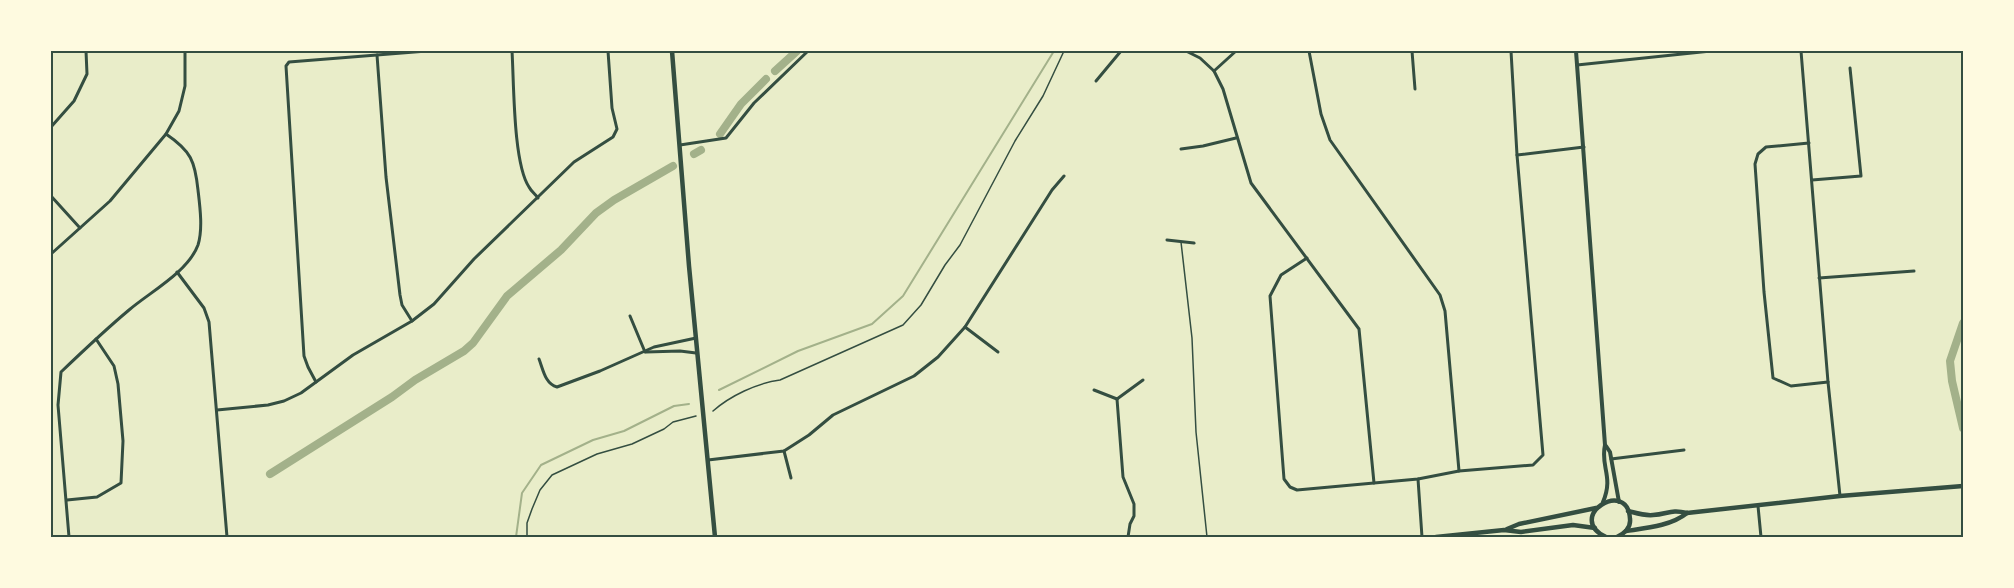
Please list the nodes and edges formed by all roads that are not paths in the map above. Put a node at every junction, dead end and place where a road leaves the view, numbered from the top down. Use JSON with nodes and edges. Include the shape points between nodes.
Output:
{"nodes":[{"id":1,"x":86,"y":51,"type":"edge"},
{"id":2,"x":186,"y":51,"type":"edge"},
{"id":3,"x":427,"y":51,"type":"edge"},
{"id":4,"x":512,"y":51,"type":"edge"},
{"id":5,"x":608,"y":51,"type":"edge"},
{"id":6,"x":672,"y":51,"type":"edge"},
{"id":7,"x":808,"y":51,"type":"edge"},
{"id":8,"x":1121,"y":51,"type":"edge"},
{"id":9,"x":1186,"y":51,"type":"edge"},
{"id":10,"x":1236,"y":51,"type":"edge"},
{"id":11,"x":1309,"y":51,"type":"edge"},
{"id":12,"x":1412,"y":51,"type":"edge"},
{"id":13,"x":1510,"y":51,"type":"edge"},
{"id":14,"x":1576,"y":51,"type":"edge"},
{"id":15,"x":1711,"y":51,"type":"edge"},
{"id":16,"x":1801,"y":51,"type":"edge"},
{"id":17,"x":377,"y":55,"type":"junction"},
{"id":18,"x":1577,"y":65,"type":"junction"},
{"id":19,"x":1850,"y":68,"type":"dead end"},
{"id":20,"x":1214,"y":71,"type":"junction"},
{"id":21,"x":1096,"y":81,"type":"dead end"},
{"id":22,"x":1415,"y":89,"type":"dead end"},
{"id":23,"x":51,"y":127,"type":"edge"},
{"id":24,"x":166,"y":134,"type":"junction"},
{"id":25,"x":1236,"y":138,"type":"junction"},
{"id":26,"x":1809,"y":143,"type":"junction"},
{"id":27,"x":680,"y":145,"type":"junction"},
{"id":28,"x":1584,"y":147,"type":"junction"},
{"id":29,"x":1181,"y":149,"type":"dead end"},
{"id":30,"x":1517,"y":155,"type":"junction"},
{"id":31,"x":1064,"y":176,"type":"dead end"},
{"id":32,"x":1812,"y":180,"type":"junction"},
{"id":33,"x":51,"y":195,"type":"edge"},
{"id":34,"x":538,"y":198,"type":"junction"},
{"id":35,"x":80,"y":228,"type":"junction"},
{"id":36,"x":1167,"y":240,"type":"dead end"},
{"id":37,"x":1180,"y":240,"type":"junction"},
{"id":38,"x":1194,"y":243,"type":"dead end"},
{"id":39,"x":51,"y":254,"type":"edge"},
{"id":40,"x":1307,"y":258,"type":"junction"},
{"id":41,"x":177,"y":272,"type":"junction"},
{"id":42,"x":1914,"y":272,"type":"dead end"},
{"id":43,"x":1819,"y":278,"type":"junction"},
{"id":44,"x":630,"y":316,"type":"dead end"},
{"id":45,"x":412,"y":321,"type":"junction"},
{"id":46,"x":965,"y":327,"type":"junction"},
{"id":47,"x":696,"y":338,"type":"junction"},
{"id":48,"x":96,"y":339,"type":"junction"},
{"id":49,"x":645,"y":352,"type":"junction"},
{"id":50,"x":998,"y":352,"type":"dead end"},
{"id":51,"x":697,"y":353,"type":"junction"},
{"id":52,"x":539,"y":359,"type":"dead end"},
{"id":53,"x":1143,"y":380,"type":"dead end"},
{"id":54,"x":315,"y":382,"type":"junction"},
{"id":55,"x":1828,"y":382,"type":"junction"},
{"id":56,"x":1094,"y":390,"type":"dead end"},
{"id":57,"x":1117,"y":399,"type":"junction"},
{"id":58,"x":217,"y":410,"type":"junction"},
{"id":59,"x":1605,"y":445,"type":"junction"},
{"id":60,"x":1684,"y":450,"type":"dead end"},
{"id":61,"x":784,"y":451,"type":"junction"},
{"id":62,"x":1611,"y":459,"type":"junction"},
{"id":63,"x":708,"y":460,"type":"junction"},
{"id":64,"x":1458,"y":471,"type":"junction"},
{"id":65,"x":791,"y":478,"type":"dead end"},
{"id":66,"x":1418,"y":479,"type":"junction"},
{"id":67,"x":1374,"y":483,"type":"junction"},
{"id":68,"x":1963,"y":486,"type":"edge"},
{"id":69,"x":1840,"y":496,"type":"junction"},
{"id":70,"x":67,"y":500,"type":"junction"},
{"id":71,"x":1603,"y":502,"type":"junction"},
{"id":72,"x":1619,"y":502,"type":"junction"},
{"id":73,"x":1758,"y":505,"type":"junction"},
{"id":74,"x":1596,"y":508,"type":"junction"},
{"id":75,"x":1629,"y":511,"type":"junction"},
{"id":76,"x":1687,"y":513,"type":"junction"},
{"id":77,"x":1595,"y":528,"type":"junction"},
{"id":78,"x":1504,"y":530,"type":"junction"},
{"id":79,"x":1626,"y":531,"type":"junction"},
{"id":80,"x":69,"y":537,"type":"edge"},
{"id":81,"x":227,"y":537,"type":"edge"},
{"id":82,"x":716,"y":537,"type":"edge"},
{"id":83,"x":1128,"y":537,"type":"edge"},
{"id":84,"x":1207,"y":537,"type":"edge"},
{"id":85,"x":1422,"y":537,"type":"edge"},
{"id":86,"x":1436,"y":537,"type":"edge"},
{"id":87,"x":1603,"y":537,"type":"edge"},
{"id":88,"x":1617,"y":537,"type":"edge"},
{"id":89,"x":1761,"y":537,"type":"edge"}],
"edges":[{"from":1,"to":23,"type":"street","via":[[87,74],[74,101]]},
{"from":2,"to":24,"type":"street","via":[[185,86],[179,111]]},
{"from":3,"to":17,"type":"street"},
{"from":4,"to":34,"type":"street","via":[[523,173]]},
{"from":5,"to":34,"type":"street","via":[[617,129],[613,137],[574,162]]},
{"from":6,"to":27,"type":"main road"},
{"from":7,"to":27,"type":"street","via":[[754,103],[726,138]]},
{"from":8,"to":21,"type":"street"},
{"from":9,"to":20,"type":"street"},
{"from":10,"to":20,"type":"street"},
{"from":11,"to":64,"type":"street","via":[[1320,114],[1330,140],[1440,295],[1445,311]]},
{"from":12,"to":22,"type":"street"},
{"from":13,"to":30,"type":"street"},
{"from":14,"to":18,"type":"street"},
{"from":15,"to":18,"type":"street"},
{"from":16,"to":26,"type":"street"},
{"from":17,"to":45,"type":"street","via":[[400,295]]},
{"from":17,"to":54,"type":"street","via":[[289,62],[286,66],[304,356]]},
{"from":18,"to":28,"type":"street"},
{"from":19,"to":32,"type":"street","via":[[1861,176]]},
{"from":20,"to":25,"type":"street"},
{"from":24,"to":35,"type":"street","via":[[110,201]]},
{"from":24,"to":41,"type":"street","via":[[184,146],[193,159],[200,201],[198,243],[191,258]]},
{"from":25,"to":29,"type":"street"},
{"from":25,"to":40,"type":"street","via":[[1251,183]]},
{"from":26,"to":32,"type":"street"},
{"from":26,"to":55,"type":"street","via":[[1766,147],[1758,154],[1755,164],[1764,292],[1773,378],[1791,386]]},
{"from":27,"to":47,"type":"main road"},
{"from":28,"to":30,"type":"street"},
{"from":28,"to":59,"type":"street"},
{"from":30,"to":64,"type":"street","via":[[1543,455],[1533,465]]},
{"from":31,"to":46,"type":"street"},
{"from":32,"to":43,"type":"street"},
{"from":33,"to":35,"type":"street"},
{"from":34,"to":45,"type":"street","via":[[434,304]]},
{"from":35,"to":39,"type":"street"},
{"from":36,"to":37,"type":"street"},
{"from":37,"to":38,"type":"street"},
{"from":37,"to":84,"type":"lane","via":[[1192,338],[1196,432]]},
{"from":40,"to":67,"type":"street","via":[[1359,329]]},
{"from":40,"to":67,"type":"street","via":[[1281,275],[1270,296],[1284,479],[1297,490]]},
{"from":41,"to":48,"type":"street"},
{"from":41,"to":58,"type":"street","via":[[204,308],[209,322]]},
{"from":42,"to":43,"type":"street"},
{"from":43,"to":55,"type":"street"},
{"from":44,"to":49,"type":"street"},
{"from":45,"to":54,"type":"street"},
{"from":46,"to":50,"type":"street"},
{"from":46,"to":61,"type":"street","via":[[915,376],[833,415]]},
{"from":47,"to":49,"type":"street"},
{"from":47,"to":51,"type":"main road"},
{"from":48,"to":70,"type":"street","via":[[61,372],[58,405]]},
{"from":48,"to":70,"type":"street","via":[[114,366],[118,384],[123,441],[121,483],[96,498]]},
{"from":49,"to":51,"type":"street"},
{"from":49,"to":52,"type":"street","via":[[557,387],[547,381]]},
{"from":51,"to":63,"type":"main road"},
{"from":53,"to":57,"type":"street"},
{"from":54,"to":58,"type":"street","via":[[284,401]]},
{"from":55,"to":69,"type":"street"},
{"from":56,"to":57,"type":"street"},
{"from":57,"to":83,"type":"street","via":[[1123,477],[1134,504]]},
{"from":58,"to":81,"type":"street"},
{"from":59,"to":62,"type":"street"},
{"from":59,"to":71,"type":"street","via":[[1608,490]]},
{"from":60,"to":62,"type":"street"},
{"from":61,"to":63,"type":"street"},
{"from":61,"to":65,"type":"street"},
{"from":62,"to":72,"type":"street"},
{"from":63,"to":82,"type":"main road"},
{"from":64,"to":66,"type":"street"},
{"from":66,"to":67,"type":"street"},
{"from":66,"to":85,"type":"street"},
{"from":68,"to":69,"type":"main road"},
{"from":69,"to":73,"type":"main road"},
{"from":70,"to":80,"type":"street"},
{"from":71,"to":72,"type":"main road"},
{"from":71,"to":74,"type":"main road"},
{"from":72,"to":75,"type":"main road"},
{"from":73,"to":76,"type":"main road"},
{"from":73,"to":89,"type":"street"},
{"from":74,"to":77,"type":"main road"},
{"from":74,"to":78,"type":"main road"},
{"from":75,"to":76,"type":"main road","via":[[1653,516],[1675,510]]},
{"from":75,"to":79,"type":"main road"},
{"from":76,"to":79,"type":"main road","via":[[1679,520]]},
{"from":77,"to":78,"type":"main road","via":[[1573,525],[1521,532]]},
{"from":77,"to":87,"type":"main road"},
{"from":78,"to":86,"type":"main road"},
{"from":79,"to":88,"type":"main road"}]}
